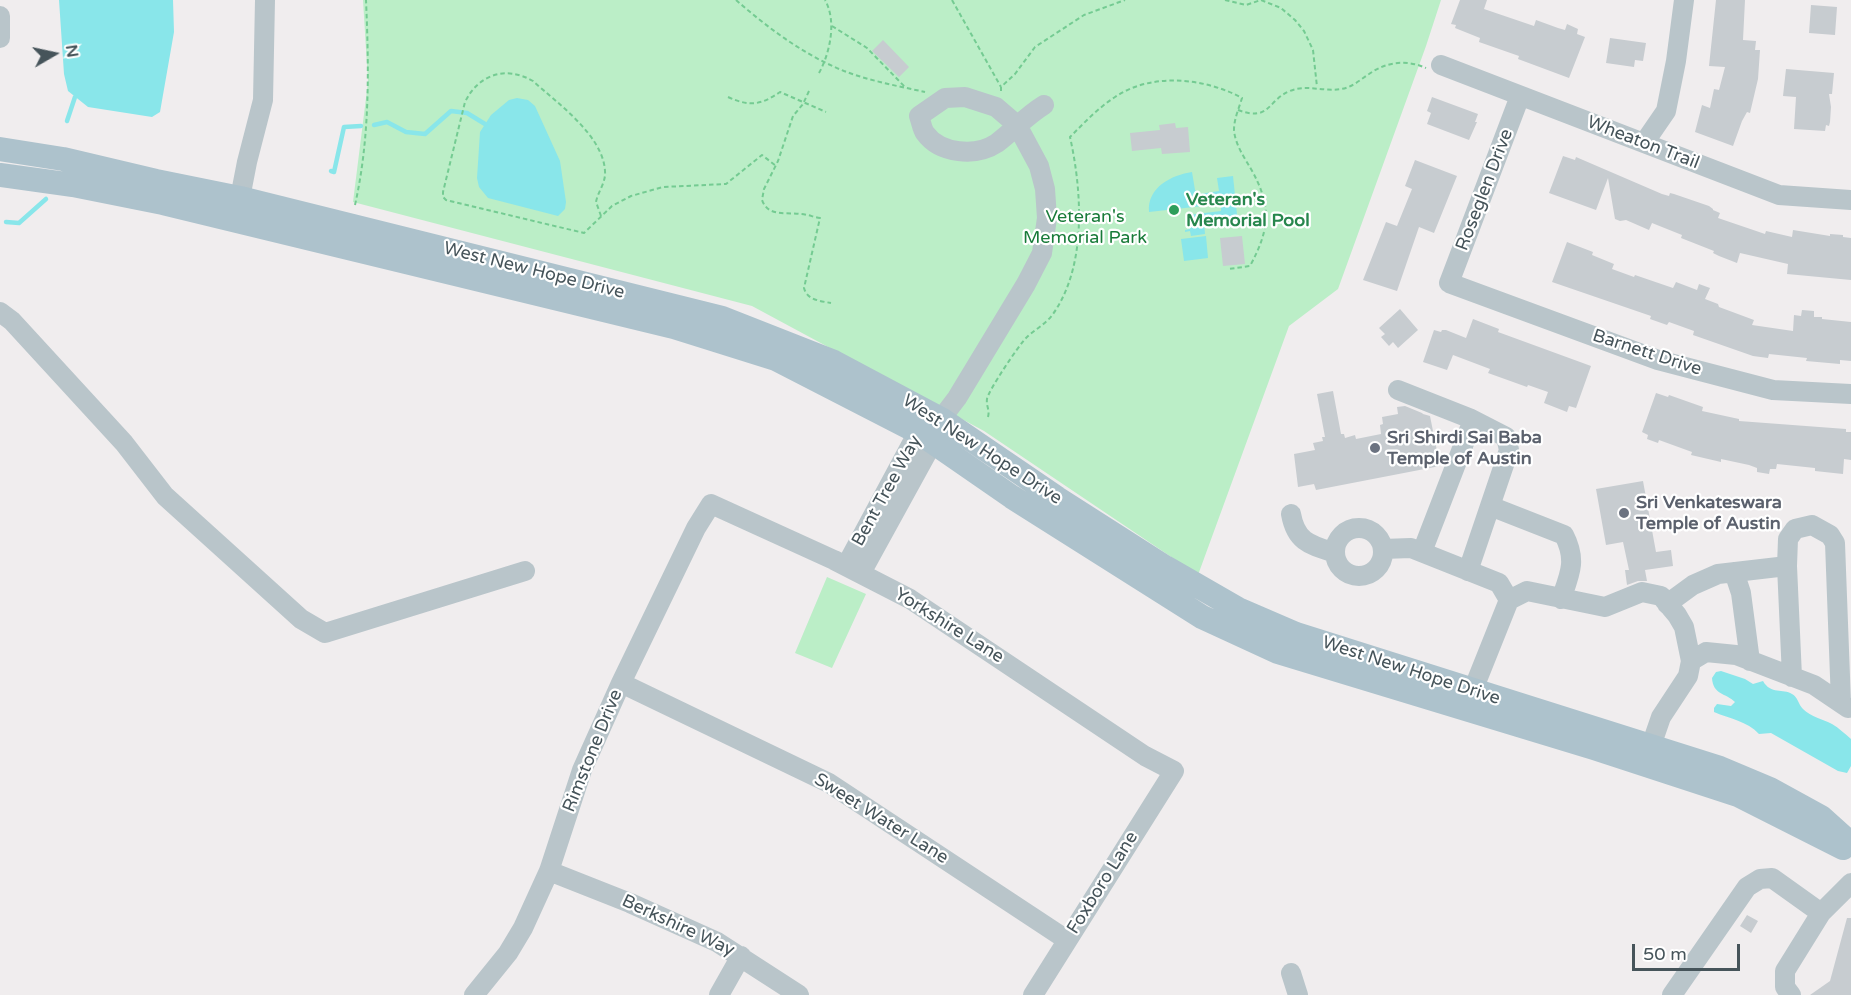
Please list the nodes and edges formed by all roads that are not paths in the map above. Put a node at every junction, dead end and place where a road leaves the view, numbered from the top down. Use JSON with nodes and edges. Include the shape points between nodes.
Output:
{"nodes":[{"id":1,"x":265,"y":0,"type":"edge"},
{"id":2,"x":1684,"y":0,"type":"edge"},
{"id":3,"x":0,"y":17,"type":"edge"},
{"id":4,"x":0,"y":38,"type":"edge"},
{"id":5,"x":1437,"y":69,"type":"road end"},
{"id":6,"x":1520,"y":96,"type":"junction"},
{"id":7,"x":1044,"y":105,"type":"dead end"},
{"id":8,"x":1644,"y":143,"type":"junction"},
{"id":9,"x":0,"y":149,"type":"edge"},
{"id":10,"x":0,"y":154,"type":"edge"},
{"id":11,"x":0,"y":175,"type":"edge"},
{"id":12,"x":240,"y":198,"type":"junction"},
{"id":13,"x":1851,"y":200,"type":"edge"},
{"id":14,"x":1449,"y":283,"type":"joint"},
{"id":15,"x":0,"y":312,"type":"edge"},
{"id":16,"x":1398,"y":390,"type":"dead end"},
{"id":17,"x":1851,"y":394,"type":"edge"},
{"id":18,"x":941,"y":419,"type":"junction"},
{"id":19,"x":1473,"y":420,"type":"junction"},
{"id":20,"x":925,"y":437,"type":"junction"},
{"id":21,"x":711,"y":504,"type":"joint"},
{"id":22,"x":1490,"y":506,"type":"junction"},
{"id":23,"x":1291,"y":514,"type":"dead end"},
{"id":24,"x":1383,"y":549,"type":"junction"},
{"id":25,"x":1422,"y":552,"type":"junction"},
{"id":26,"x":1335,"y":553,"type":"junction"},
{"id":27,"x":1787,"y":566,"type":"junction"},
{"id":28,"x":853,"y":569,"type":"junction"},
{"id":29,"x":1468,"y":570,"type":"junction"},
{"id":30,"x":525,"y":571,"type":"dead end"},
{"id":31,"x":1734,"y":572,"type":"junction"},
{"id":32,"x":1561,"y":598,"type":"junction"},
{"id":33,"x":1509,"y":600,"type":"junction"},
{"id":34,"x":1667,"y":604,"type":"junction"},
{"id":35,"x":1691,"y":661,"type":"junction"},
{"id":36,"x":1750,"y":661,"type":"junction"},
{"id":37,"x":1792,"y":677,"type":"junction"},
{"id":38,"x":621,"y":683,"type":"junction"},
{"id":39,"x":1473,"y":690,"type":"junction"},
{"id":40,"x":1846,"y":707,"type":"edge"},
{"id":41,"x":1651,"y":746,"type":"junction"},
{"id":42,"x":1174,"y":771,"type":"joint"},
{"id":43,"x":1851,"y":844,"type":"edge"},
{"id":44,"x":1851,"y":852,"type":"edge"},
{"id":45,"x":549,"y":871,"type":"junction"},
{"id":46,"x":1851,"y":883,"type":"edge"},
{"id":47,"x":1821,"y":913,"type":"junction"},
{"id":48,"x":1067,"y":940,"type":"junction"},
{"id":49,"x":741,"y":956,"type":"junction"},
{"id":50,"x":1291,"y":973,"type":"dead end"},
{"id":51,"x":1782,"y":992,"type":"edge"},
{"id":52,"x":474,"y":995,"type":"edge"},
{"id":53,"x":719,"y":995,"type":"edge"},
{"id":54,"x":799,"y":995,"type":"edge"},
{"id":55,"x":1034,"y":995,"type":"edge"},
{"id":56,"x":1298,"y":995,"type":"edge"},
{"id":57,"x":1672,"y":995,"type":"edge"}],
"edges":[{"from":1,"to":12,"type":"street","via":[[263,100]]},
{"from":2,"to":8,"type":"street","via":[[1666,111]]},
{"from":3,"to":4,"type":"street"},
{"from":5,"to":6,"type":"street","name":"Wheaton Trail"},
{"from":6,"to":8,"type":"street","name":"Wheaton Trail"},
{"from":6,"to":14,"type":"street","name":"Roseglen Drive"},
{"from":7,"to":18,"type":"street","via":[[1017,125],[1039,166],[1045,189],[1047,218],[1042,253]]},
{"from":8,"to":13,"type":"street","name":"Wheaton Trail","via":[[1779,195]]},
{"from":9,"to":12,"type":"main road","name":"West New Hope Drive"},
{"from":10,"to":11,"type":"street"},
{"from":11,"to":20,"type":"main road","name":"West New Hope Drive","via":[[73,184],[164,203],[707,336],[776,359]]},
{"from":12,"to":18,"type":"main road","name":"West New Hope Drive","via":[[722,318],[834,362]]},
{"from":14,"to":17,"type":"street","name":"Barnett Drive","via":[[1658,360],[1773,390]]},
{"from":15,"to":30,"type":"street","via":[[124,443],[165,496],[301,620],[325,633]]},
{"from":16,"to":19,"type":"street"},
{"from":18,"to":20,"type":"street","name":"Bent Tree Way"},
{"from":18,"to":39,"type":"main road","name":"West New Hope Drive","via":[[1057,498],[1238,609],[1296,634]]},
{"from":19,"to":22,"type":"street","via":[[1506,437],[1509,450]]},
{"from":19,"to":25,"type":"street"},
{"from":20,"to":28,"type":"street","name":"Bent Tree Way"},
{"from":20,"to":44,"type":"main road","name":"West New Hope Drive","via":[[1193,612],[1278,652],[1738,795]]},
{"from":21,"to":28,"type":"street","name":"Yorkshire Lane"},
{"from":21,"to":38,"type":"street","name":"Rimstone Drive"},
{"from":22,"to":29,"type":"street"},
{"from":22,"to":32,"type":"street","via":[[1563,535],[1573,567]]},
{"from":23,"to":26,"type":"street","via":[[1300,539]]},
{"from":24,"to":25,"type":"street","via":[[1411,548]]},
{"from":24,"to":26,"type":"street","via":[[1376,534],[1361,527],[1352,528],[1339,538]]},
{"from":24,"to":26,"type":"street","via":[[1380,564],[1361,576],[1341,568]]},
{"from":25,"to":29,"type":"street"},
{"from":27,"to":31,"type":"street"},
{"from":27,"to":37,"type":"street"},
{"from":27,"to":40,"type":"street","via":[[1788,539],[1795,529],[1812,525],[1830,535],[1835,543]]},
{"from":28,"to":42,"type":"street","name":"Yorkshire Lane","via":[[935,615],[1145,756]]},
{"from":29,"to":33,"type":"street","via":[[1499,583]]},
{"from":31,"to":34,"type":"street","via":[[1693,585]]},
{"from":31,"to":36,"type":"street","via":[[1741,593]]},
{"from":32,"to":33,"type":"street","via":[[1527,591]]},
{"from":32,"to":34,"type":"street","via":[[1605,607],[1642,592],[1660,596]]},
{"from":33,"to":39,"type":"street"},
{"from":34,"to":35,"type":"street","via":[[1684,627]]},
{"from":35,"to":36,"type":"street","via":[[1706,652],[1736,655]]},
{"from":35,"to":41,"type":"street","via":[[1688,676],[1661,717]]},
{"from":36,"to":37,"type":"street"},
{"from":37,"to":40,"type":"street","via":[[1814,685]]},
{"from":38,"to":45,"type":"street","name":"Rimstone Drive","via":[[582,770]]},
{"from":38,"to":48,"type":"street","name":"Sweet Water Lane","via":[[829,783]]},
{"from":39,"to":41,"type":"main road","name":"West New Hope Drive"},
{"from":41,"to":43,"type":"main road","name":"West New Hope Drive","via":[[1770,789],[1821,817]]},
{"from":42,"to":48,"type":"street","name":"Foxboro Lane"},
{"from":45,"to":49,"type":"street","name":"Berkshire Way","via":[[630,903]]},
{"from":45,"to":52,"type":"street","name":"Rimstone Drive","via":[[508,953]]},
{"from":46,"to":47,"type":"street"},
{"from":47,"to":51,"type":"street","via":[[1785,971]]},
{"from":47,"to":57,"type":"street","via":[[1772,878],[1760,879],[1747,887]]},
{"from":48,"to":55,"type":"street","name":"Foxboro Lane"},
{"from":49,"to":53,"type":"street"},
{"from":49,"to":54,"type":"street","name":"Berkshire Way"},
{"from":50,"to":56,"type":"street"}]}
